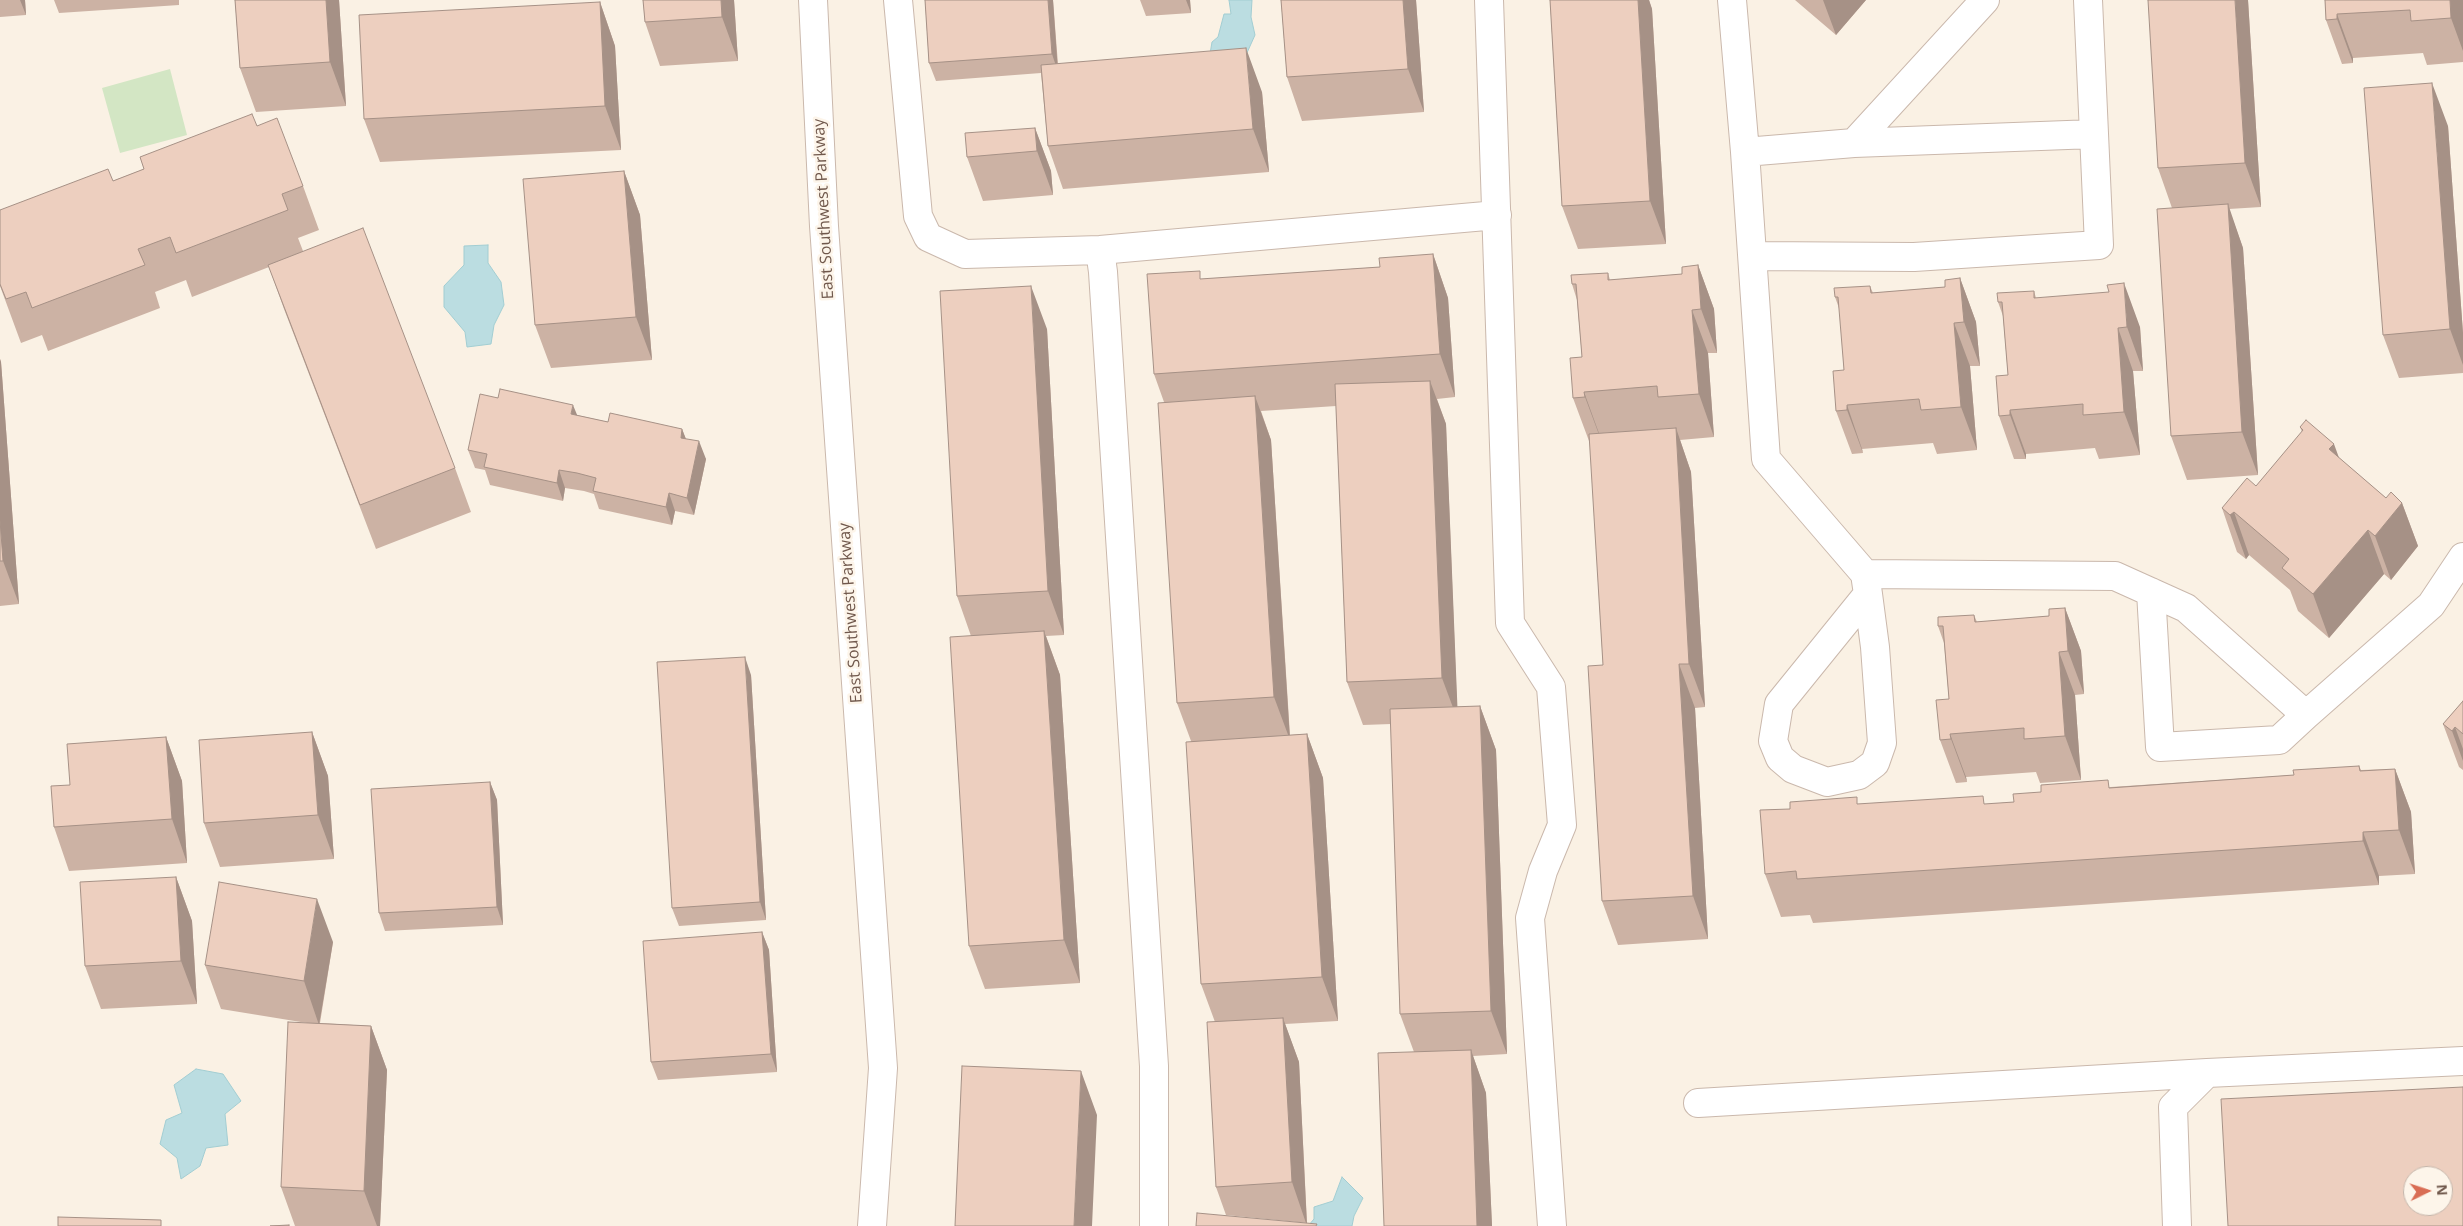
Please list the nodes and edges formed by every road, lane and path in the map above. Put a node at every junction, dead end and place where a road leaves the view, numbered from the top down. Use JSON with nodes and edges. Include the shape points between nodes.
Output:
{"nodes":[{"id":1,"x":812,"y":0,"type":"edge"},
{"id":2,"x":898,"y":0,"type":"edge"},
{"id":3,"x":1489,"y":0,"type":"edge"},
{"id":4,"x":1732,"y":0,"type":"edge"},
{"id":5,"x":1985,"y":0,"type":"edge"},
{"id":6,"x":2088,"y":0,"type":"edge"},
{"id":7,"x":2094,"y":134,"type":"junction"},
{"id":8,"x":1854,"y":143,"type":"junction"},
{"id":9,"x":1745,"y":152,"type":"junction"},
{"id":10,"x":1497,"y":216,"type":"junction"},
{"id":11,"x":1100,"y":250,"type":"junction"},
{"id":12,"x":1752,"y":256,"type":"junction"},
{"id":13,"x":2463,"y":557,"type":"edge"},
{"id":14,"x":1867,"y":584,"type":"junction"},
{"id":15,"x":2151,"y":592,"type":"junction"},
{"id":16,"x":2306,"y":715,"type":"junction"},
{"id":17,"x":2463,"y":1061,"type":"edge"},
{"id":18,"x":2207,"y":1073,"type":"junction"},
{"id":19,"x":1698,"y":1103,"type":"dead end"},
{"id":20,"x":872,"y":1226,"type":"edge"},
{"id":21,"x":1154,"y":1226,"type":"edge"},
{"id":22,"x":1552,"y":1226,"type":"edge"},
{"id":23,"x":2177,"y":1226,"type":"edge"}],
"edges":[{"from":1,"to":20,"type":"street","name":"East Southwest Parkway","via":[[824,226],[883,1068]]},
{"from":2,"to":11,"type":"street","via":[[918,216],[928,237],[965,254]]},
{"from":3,"to":10,"type":"street"},
{"from":4,"to":9,"type":"street"},
{"from":5,"to":8,"type":"street"},
{"from":6,"to":7,"type":"street"},
{"from":7,"to":8,"type":"street"},
{"from":7,"to":12,"type":"street","via":[[2099,245],[1914,257]]},
{"from":8,"to":9,"type":"street"},
{"from":9,"to":12,"type":"street"},
{"from":10,"to":11,"type":"street"},
{"from":10,"to":22,"type":"street","via":[[1510,623],[1551,687],[1562,825],[1543,871],[1530,918]]},
{"from":11,"to":21,"type":"street","via":[[1154,1066]]},
{"from":12,"to":14,"type":"street","via":[[1766,459]]},
{"from":13,"to":16,"type":"street","via":[[2431,605]]},
{"from":14,"to":14,"type":"street","via":[[1882,743],[1875,763],[1859,775],[1827,782],[1793,769],[1780,758],[1773,742],[1779,704]]},
{"from":14,"to":15,"type":"street","via":[[2115,576]]},
{"from":15,"to":16,"type":"street","via":[[2186,608]]},
{"from":15,"to":16,"type":"street","via":[[2160,747],[2279,740]]},
{"from":17,"to":18,"type":"street"},
{"from":18,"to":19,"type":"street"},
{"from":18,"to":23,"type":"street","via":[[2173,1107]]}]}
